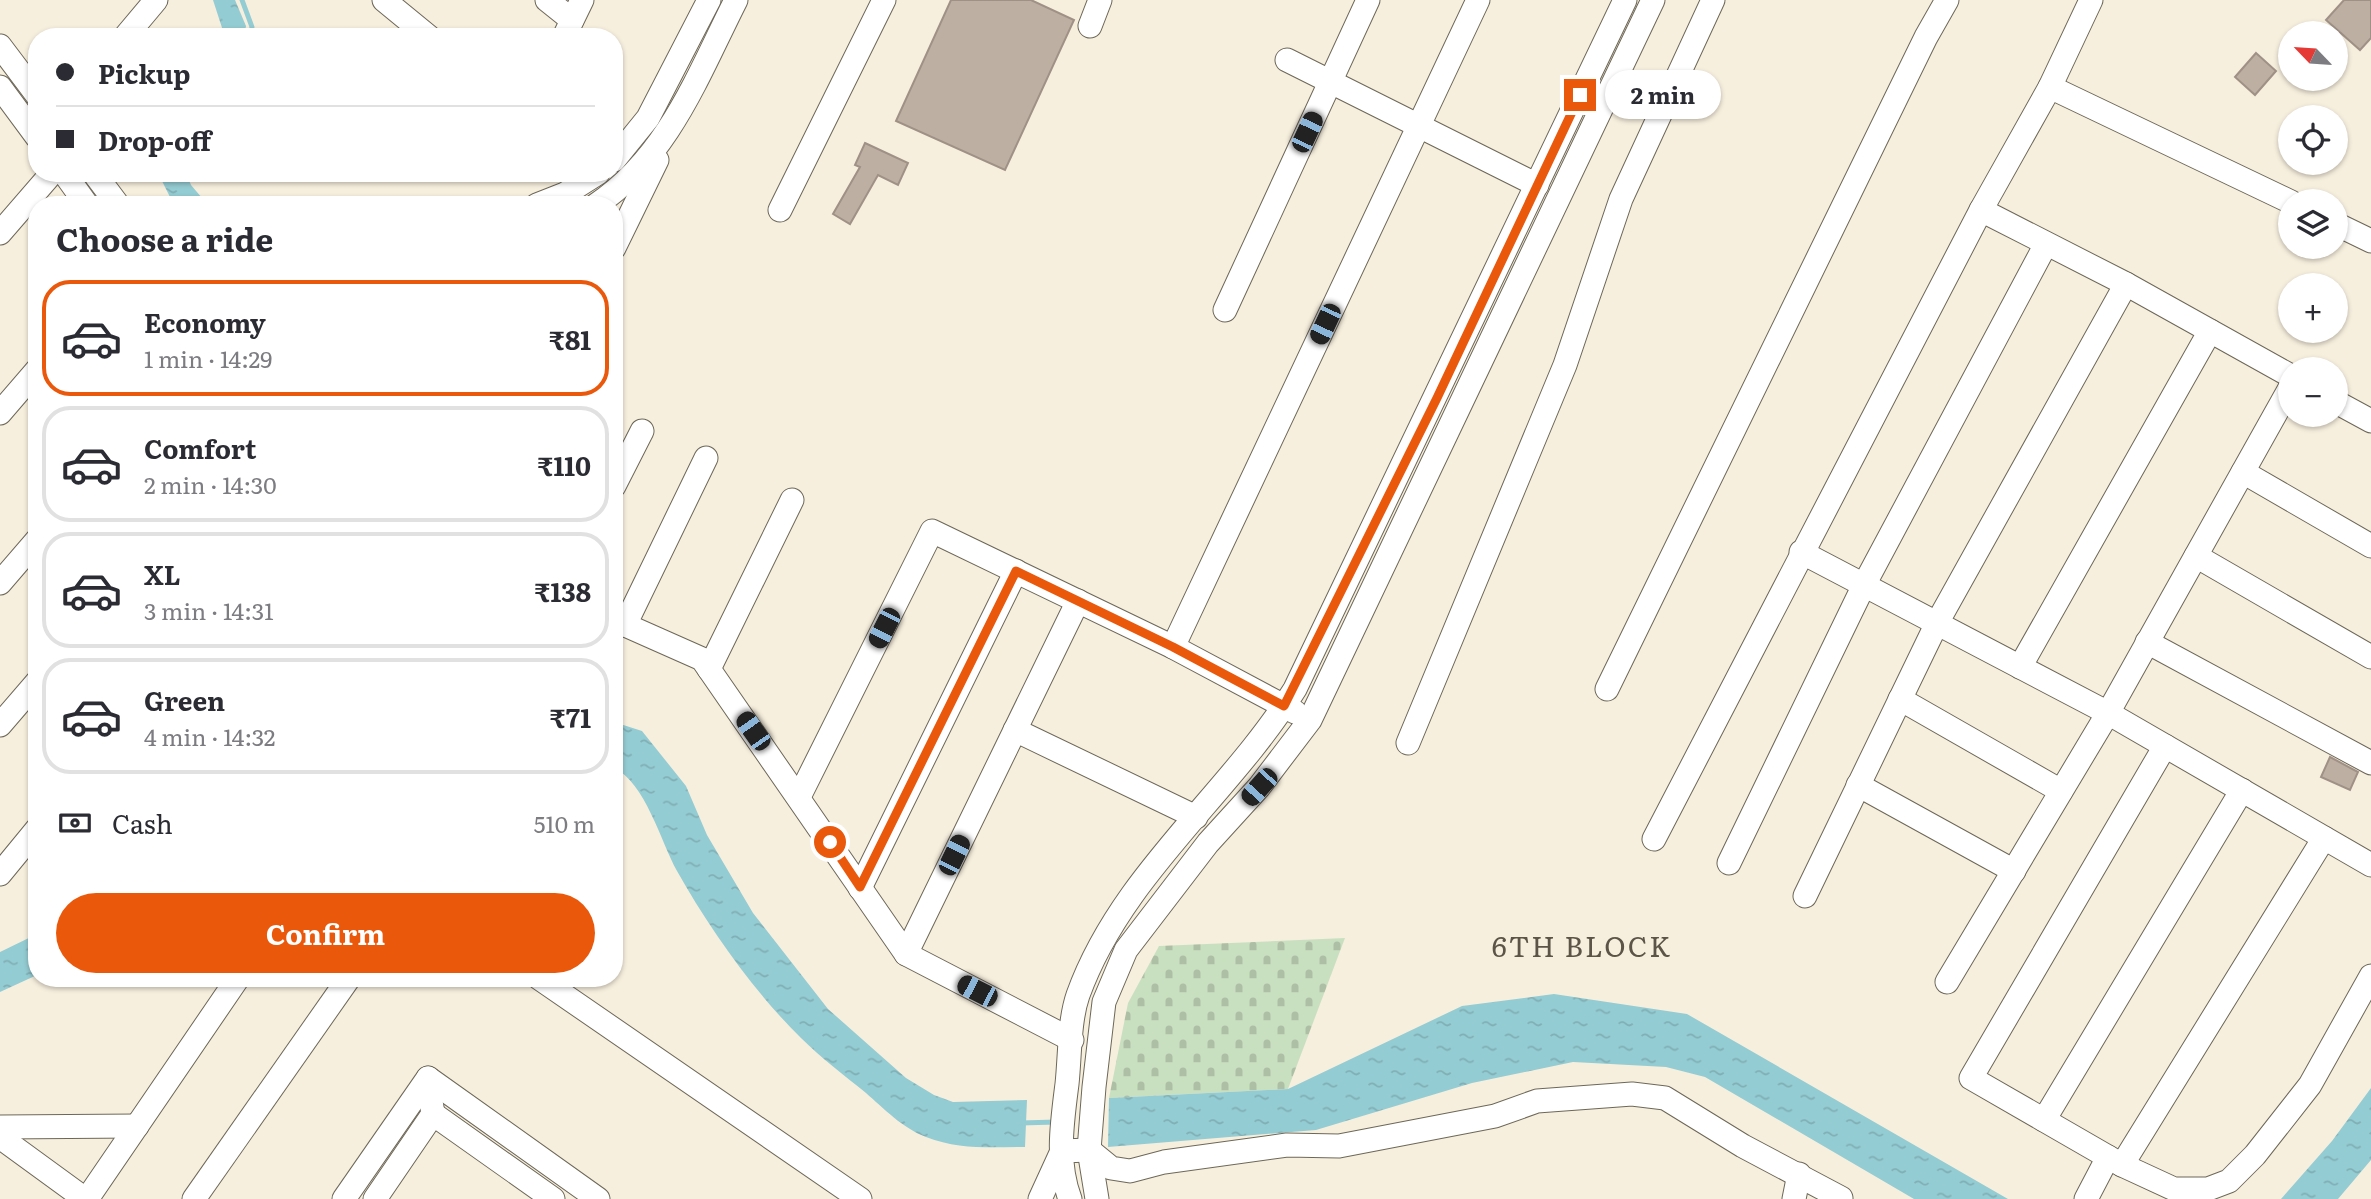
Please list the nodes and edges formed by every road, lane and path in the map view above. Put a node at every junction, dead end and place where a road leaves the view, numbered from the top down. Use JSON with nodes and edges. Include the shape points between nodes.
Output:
{"nodes":[{"id":1,"x":156,"y":0,"type":"edge"},
{"id":2,"x":384,"y":0,"type":"edge"},
{"id":3,"x":547,"y":0,"type":"edge"},
{"id":4,"x":709,"y":0,"type":"edge"},
{"id":5,"x":736,"y":0,"type":"edge"},
{"id":6,"x":884,"y":0,"type":"edge"},
{"id":7,"x":1100,"y":0,"type":"edge"},
{"id":8,"x":1368,"y":0,"type":"edge"},
{"id":9,"x":1478,"y":0,"type":"edge"},
{"id":10,"x":1625,"y":0,"type":"edge"},
{"id":11,"x":1653,"y":0,"type":"edge"},
{"id":12,"x":1713,"y":0,"type":"edge"},
{"id":13,"x":1947,"y":0,"type":"edge"},
{"id":14,"x":2091,"y":0,"type":"edge"},
{"id":15,"x":573,"y":19,"type":"edge"},
{"id":16,"x":1090,"y":26,"type":"dead end"},
{"id":17,"x":133,"y":28,"type":"edge"},
{"id":18,"x":418,"y":28,"type":"edge"},
{"id":19,"x":0,"y":46,"type":"edge"},
{"id":20,"x":1287,"y":60,"type":"dead end"},
{"id":21,"x":1330,"y":82,"type":"junction"},
{"id":22,"x":28,"y":83,"type":"edge"},
{"id":23,"x":2050,"y":87,"type":"junction"},
{"id":24,"x":0,"y":88,"type":"edge"},
{"id":25,"x":680,"y":111,"type":"junction"},
{"id":26,"x":28,"y":125,"type":"edge"},
{"id":27,"x":1419,"y":126,"type":"junction"},
{"id":28,"x":623,"y":146,"type":"edge"},
{"id":29,"x":44,"y":182,"type":"edge"},
{"id":30,"x":583,"y":182,"type":"edge"},
{"id":31,"x":610,"y":182,"type":"edge"},
{"id":32,"x":1537,"y":185,"type":"junction"},
{"id":33,"x":616,"y":190,"type":"junction"},
{"id":34,"x":32,"y":196,"type":"edge"},
{"id":35,"x":560,"y":196,"type":"edge"},
{"id":36,"x":608,"y":196,"type":"edge"},
{"id":37,"x":2278,"y":196,"type":"edge"},
{"id":38,"x":28,"y":201,"type":"edge"},
{"id":39,"x":780,"y":210,"type":"dead end"},
{"id":40,"x":1981,"y":210,"type":"junction"},
{"id":41,"x":623,"y":229,"type":"edge"},
{"id":42,"x":2348,"y":229,"type":"edge"},
{"id":43,"x":0,"y":233,"type":"edge"},
{"id":44,"x":2371,"y":240,"type":"edge"},
{"id":45,"x":2046,"y":244,"type":"junction"},
{"id":46,"x":2126,"y":284,"type":"junction"},
{"id":47,"x":1225,"y":310,"type":"dead end"},
{"id":48,"x":2210,"y":331,"type":"junction"},
{"id":49,"x":2278,"y":369,"type":"edge"},
{"id":50,"x":28,"y":381,"type":"edge"},
{"id":51,"x":2278,"y":409,"type":"edge"},
{"id":52,"x":2348,"y":409,"type":"edge"},
{"id":53,"x":0,"y":414,"type":"edge"},
{"id":54,"x":2371,"y":421,"type":"edge"},
{"id":55,"x":642,"y":431,"type":"dead end"},
{"id":56,"x":706,"y":458,"type":"dead end"},
{"id":57,"x":623,"y":468,"type":"edge"},
{"id":58,"x":2243,"y":472,"type":"junction"},
{"id":59,"x":792,"y":500,"type":"dead end"},
{"id":60,"x":2371,"y":546,"type":"edge"},
{"id":61,"x":28,"y":550,"type":"edge"},
{"id":62,"x":1801,"y":552,"type":"junction"},
{"id":63,"x":2196,"y":556,"type":"junction"},
{"id":64,"x":1016,"y":571,"type":"junction"},
{"id":65,"x":0,"y":583,"type":"edge"},
{"id":66,"x":1864,"y":585,"type":"junction"},
{"id":67,"x":1078,"y":601,"type":"junction"},
{"id":68,"x":623,"y":616,"type":"edge"},
{"id":69,"x":623,"y":623,"type":"edge"},
{"id":70,"x":1937,"y":623,"type":"junction"},
{"id":71,"x":2147,"y":642,"type":"junction"},
{"id":72,"x":1173,"y":647,"type":"junction"},
{"id":73,"x":2371,"y":657,"type":"edge"},
{"id":74,"x":2020,"y":667,"type":"junction"},
{"id":75,"x":709,"y":669,"type":"junction"},
{"id":76,"x":1607,"y":689,"type":"dead end"},
{"id":77,"x":28,"y":692,"type":"edge"},
{"id":78,"x":1900,"y":699,"type":"junction"},
{"id":79,"x":1284,"y":706,"type":"junction"},
{"id":80,"x":2108,"y":713,"type":"junction"},
{"id":81,"x":1310,"y":720,"type":"junction"},
{"id":82,"x":0,"y":725,"type":"edge"},
{"id":83,"x":1015,"y":730,"type":"junction"},
{"id":84,"x":1408,"y":743,"type":"dead end"},
{"id":85,"x":2165,"y":746,"type":"junction"},
{"id":86,"x":2371,"y":763,"type":"edge"},
{"id":87,"x":1858,"y":785,"type":"junction"},
{"id":88,"x":2061,"y":790,"type":"junction"},
{"id":89,"x":2242,"y":790,"type":"junction"},
{"id":90,"x":799,"y":797,"type":"junction"},
{"id":91,"x":1196,"y":817,"type":"junction"},
{"id":92,"x":2324,"y":838,"type":"junction"},
{"id":93,"x":1654,"y":839,"type":"dead end"},
{"id":94,"x":28,"y":840,"type":"edge"},
{"id":95,"x":1728,"y":863,"type":"dead end"},
{"id":96,"x":2371,"y":865,"type":"edge"},
{"id":97,"x":2014,"y":871,"type":"junction"},
{"id":98,"x":0,"y":874,"type":"edge"},
{"id":99,"x":860,"y":887,"type":"junction"},
{"id":100,"x":1805,"y":896,"type":"dead end"},
{"id":101,"x":906,"y":954,"type":"junction"},
{"id":102,"x":2371,"y":976,"type":"edge"},
{"id":103,"x":1947,"y":982,"type":"dead end"},
{"id":104,"x":232,"y":987,"type":"edge"},
{"id":105,"x":343,"y":987,"type":"edge"},
{"id":106,"x":552,"y":987,"type":"edge"},
{"id":107,"x":1072,"y":1040,"type":"junction"},
{"id":108,"x":428,"y":1078,"type":"junction"},
{"id":109,"x":433,"y":1114,"type":"junction"},
{"id":110,"x":2044,"y":1120,"type":"junction"},
{"id":111,"x":137,"y":1126,"type":"junction"},
{"id":112,"x":0,"y":1127,"type":"edge"},
{"id":113,"x":1091,"y":1130,"type":"junction"},
{"id":114,"x":0,"y":1137,"type":"edge"},
{"id":115,"x":1062,"y":1151,"type":"junction"},
{"id":116,"x":2115,"y":1161,"type":"junction"},
{"id":117,"x":1799,"y":1174,"type":"junction"},
{"id":118,"x":1841,"y":1198,"type":"edge"},
{"id":119,"x":86,"y":1199,"type":"edge"},
{"id":120,"x":194,"y":1199,"type":"edge"},
{"id":121,"x":344,"y":1199,"type":"edge"},
{"id":122,"x":375,"y":1199,"type":"edge"},
{"id":123,"x":552,"y":1199,"type":"edge"},
{"id":124,"x":598,"y":1199,"type":"edge"},
{"id":125,"x":860,"y":1199,"type":"edge"},
{"id":126,"x":1040,"y":1199,"type":"edge"},
{"id":127,"x":1070,"y":1199,"type":"edge"},
{"id":128,"x":1097,"y":1199,"type":"edge"},
{"id":129,"x":1794,"y":1199,"type":"edge"},
{"id":130,"x":2086,"y":1199,"type":"edge"}],
"edges":[{"from":1,"to":17,"type":"street"},
{"from":2,"to":18,"type":"street"},
{"from":3,"to":15,"type":"street"},
{"from":4,"to":28,"type":"street","via":[[648,118]]},
{"from":5,"to":25,"type":"street"},
{"from":6,"to":39,"type":"street"},
{"from":7,"to":16,"type":"street"},
{"from":8,"to":21,"type":"street"},
{"from":9,"to":27,"type":"street"},
{"from":10,"to":32,"type":"street"},
{"from":11,"to":81,"type":"street"},
{"from":12,"to":84,"type":"street","via":[[1620,199],[1565,365]]},
{"from":13,"to":76,"type":"street"},
{"from":14,"to":23,"type":"street"},
{"from":19,"to":22,"type":"street"},
{"from":20,"to":21,"type":"street"},
{"from":21,"to":27,"type":"street"},
{"from":21,"to":47,"type":"street"},
{"from":23,"to":37,"type":"street"},
{"from":23,"to":40,"type":"street"},
{"from":24,"to":26,"type":"street"},
{"from":25,"to":33,"type":"street","via":[[643,165]]},
{"from":25,"to":41,"type":"street"},
{"from":27,"to":32,"type":"street"},
{"from":27,"to":72,"type":"street"},
{"from":29,"to":34,"type":"street"},
{"from":30,"to":35,"type":"street"},
{"from":31,"to":33,"type":"street"},
{"from":32,"to":79,"type":"street"},
{"from":33,"to":36,"type":"street"},
{"from":38,"to":43,"type":"street"},
{"from":40,"to":45,"type":"street"},
{"from":40,"to":62,"type":"street"},
{"from":42,"to":44,"type":"street"},
{"from":45,"to":46,"type":"street"},
{"from":45,"to":66,"type":"street"},
{"from":46,"to":48,"type":"street"},
{"from":46,"to":70,"type":"street"},
{"from":48,"to":49,"type":"street"},
{"from":48,"to":74,"type":"street"},
{"from":50,"to":53,"type":"street"},
{"from":51,"to":58,"type":"street"},
{"from":52,"to":54,"type":"street"},
{"from":55,"to":57,"type":"street"},
{"from":56,"to":68,"type":"street"},
{"from":58,"to":60,"type":"street"},
{"from":58,"to":63,"type":"street"},
{"from":59,"to":75,"type":"street"},
{"from":61,"to":65,"type":"street"},
{"from":62,"to":66,"type":"street"},
{"from":62,"to":93,"type":"street"},
{"from":63,"to":71,"type":"street"},
{"from":63,"to":73,"type":"street"},
{"from":64,"to":67,"type":"street"},
{"from":64,"to":90,"type":"street","via":[[933,531]]},
{"from":64,"to":99,"type":"street"},
{"from":66,"to":70,"type":"street"},
{"from":66,"to":95,"type":"street"},
{"from":67,"to":72,"type":"street"},
{"from":67,"to":83,"type":"street"},
{"from":69,"to":75,"type":"street","via":[[702,659]]},
{"from":70,"to":74,"type":"street"},
{"from":70,"to":78,"type":"street"},
{"from":71,"to":80,"type":"street"},
{"from":71,"to":86,"type":"street"},
{"from":72,"to":79,"type":"street"},
{"from":74,"to":80,"type":"street"},
{"from":75,"to":90,"type":"street"},
{"from":77,"to":82,"type":"street"},
{"from":78,"to":87,"type":"street"},
{"from":78,"to":88,"type":"street"},
{"from":79,"to":81,"type":"street"},
{"from":79,"to":91,"type":"street"},
{"from":80,"to":85,"type":"street"},
{"from":80,"to":88,"type":"street"},
{"from":81,"to":113,"type":"street","via":[[1126,950],[1104,1002]]},
{"from":83,"to":91,"type":"street"},
{"from":83,"to":101,"type":"street"},
{"from":85,"to":89,"type":"street"},
{"from":85,"to":110,"type":"street","via":[[1971,1078]]},
{"from":87,"to":97,"type":"street"},
{"from":87,"to":100,"type":"street"},
{"from":88,"to":97,"type":"street"},
{"from":89,"to":92,"type":"street"},
{"from":89,"to":110,"type":"street"},
{"from":90,"to":99,"type":"street"},
{"from":91,"to":107,"type":"street","via":[[1114,922],[1077,997]]},
{"from":92,"to":96,"type":"street"},
{"from":92,"to":116,"type":"street"},
{"from":94,"to":98,"type":"street"},
{"from":97,"to":103,"type":"street"},
{"from":99,"to":101,"type":"street"},
{"from":101,"to":107,"type":"street"},
{"from":102,"to":116,"type":"street","via":[[2310,1085],[2229,1181],[2197,1191],[2174,1189]]},
{"from":104,"to":111,"type":"street"},
{"from":105,"to":120,"type":"street"},
{"from":106,"to":125,"type":"street"},
{"from":107,"to":115,"type":"street"},
{"from":108,"to":109,"type":"street"},
{"from":108,"to":121,"type":"street"},
{"from":108,"to":124,"type":"street"},
{"from":109,"to":122,"type":"street"},
{"from":109,"to":123,"type":"street"},
{"from":110,"to":116,"type":"street"},
{"from":111,"to":112,"type":"street"},
{"from":111,"to":119,"type":"street"},
{"from":113,"to":115,"type":"street"},
{"from":113,"to":117,"type":"street","via":[[1111,1168],[1130,1171],[1287,1145],[1339,1146],[1495,1116],[1537,1101],[1632,1094],[1665,1098]]},
{"from":113,"to":128,"type":"street"},
{"from":114,"to":119,"type":"street"},
{"from":115,"to":126,"type":"street"},
{"from":115,"to":127,"type":"street"},
{"from":116,"to":130,"type":"street"},
{"from":117,"to":118,"type":"street"},
{"from":117,"to":129,"type":"street"}]}
